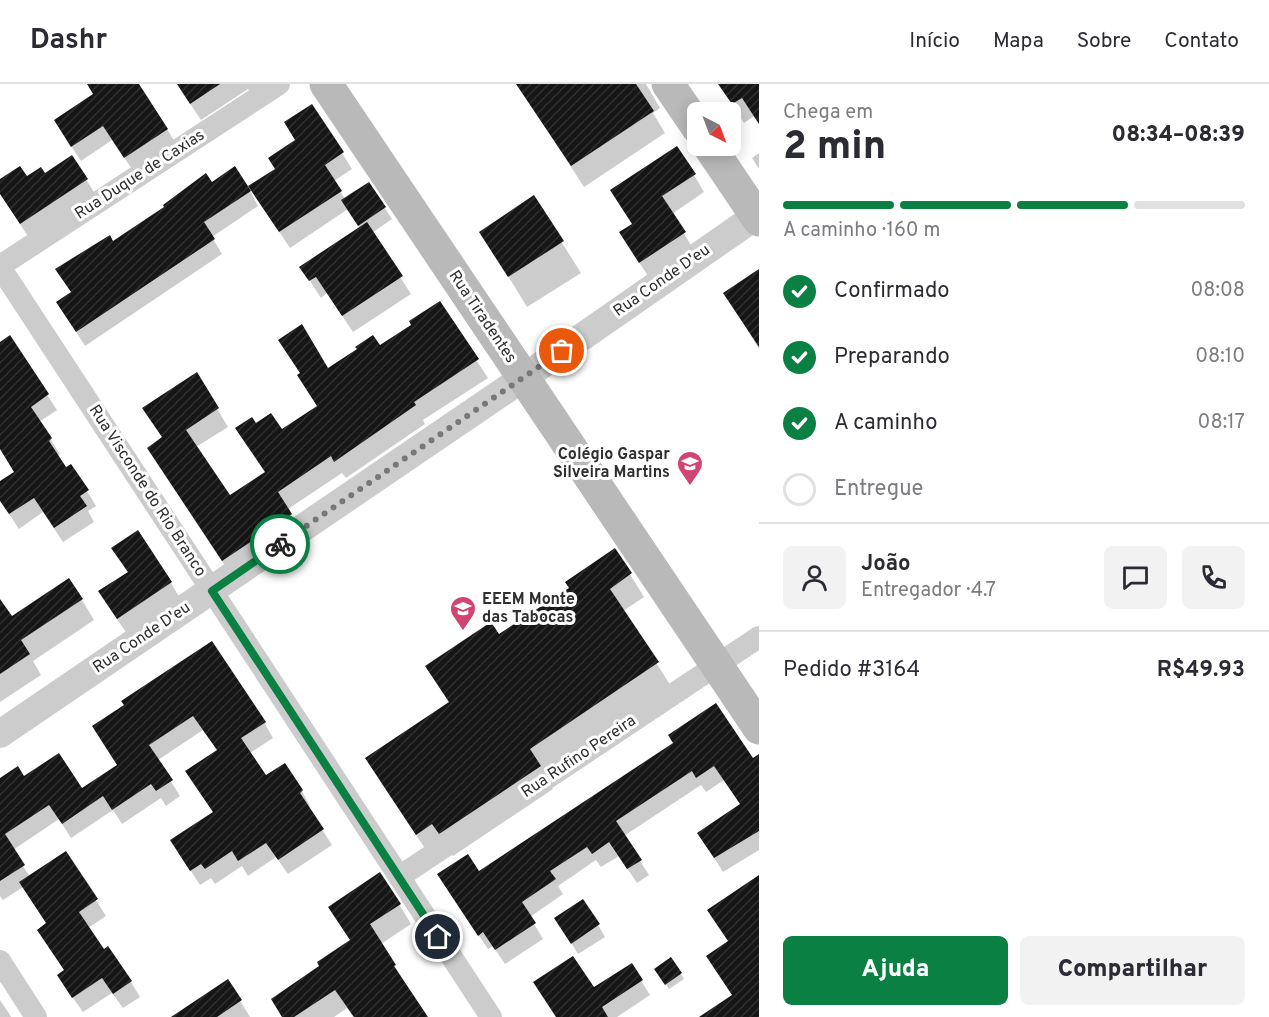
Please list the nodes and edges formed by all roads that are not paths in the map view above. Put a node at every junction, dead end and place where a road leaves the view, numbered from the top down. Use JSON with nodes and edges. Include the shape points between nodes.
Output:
{"nodes":[{"id":1,"x":279,"y":84,"type":"edge"},
{"id":2,"x":326,"y":84,"type":"edge"},
{"id":3,"x":668,"y":84,"type":"edge"},
{"id":4,"x":687,"y":112,"type":"edge"},
{"id":5,"x":717,"y":156,"type":"edge"},
{"id":6,"x":758,"y":217,"type":"edge"},
{"id":7,"x":0,"y":266,"type":"edge"},
{"id":8,"x":524,"y":378,"type":"junction"},
{"id":9,"x":212,"y":591,"type":"junction"},
{"id":10,"x":759,"y":637,"type":"edge"},
{"id":11,"x":717,"y":666,"type":"junction"},
{"id":12,"x":759,"y":728,"type":"edge"},
{"id":13,"x":0,"y":734,"type":"edge"},
{"id":14,"x":399,"y":877,"type":"junction"},
{"id":15,"x":0,"y":961,"type":"edge"},
{"id":16,"x":36,"y":1017,"type":"edge"},
{"id":17,"x":491,"y":1017,"type":"edge"}],
"edges":[{"from":1,"to":7,"type":"street","name":"Rua Duque de Caxias"},
{"from":2,"to":8,"type":"main road","name":"Rua Tiradentes"},
{"from":3,"to":4,"type":"main road"},
{"from":5,"to":6,"type":"main road"},
{"from":6,"to":8,"type":"street","name":"Rua Conde D'eu"},
{"from":7,"to":9,"type":"street","name":"Rua Visconde do Rio Branco"},
{"from":8,"to":9,"type":"street","name":"Rua Conde D'eu"},
{"from":8,"to":11,"type":"main road","name":"Rua Tiradentes"},
{"from":9,"to":13,"type":"street","name":"Rua Conde D'eu"},
{"from":9,"to":14,"type":"street","name":"Rua Visconde do Rio Branco"},
{"from":10,"to":11,"type":"street","name":"Rua Rufino Pereira"},
{"from":11,"to":12,"type":"main road","name":"Rua Tiradentes"},
{"from":11,"to":14,"type":"street","name":"Rua Rufino Pereira"},
{"from":14,"to":17,"type":"street","name":"Rua Visconde do Rio Branco"},
{"from":15,"to":16,"type":"street"}]}
